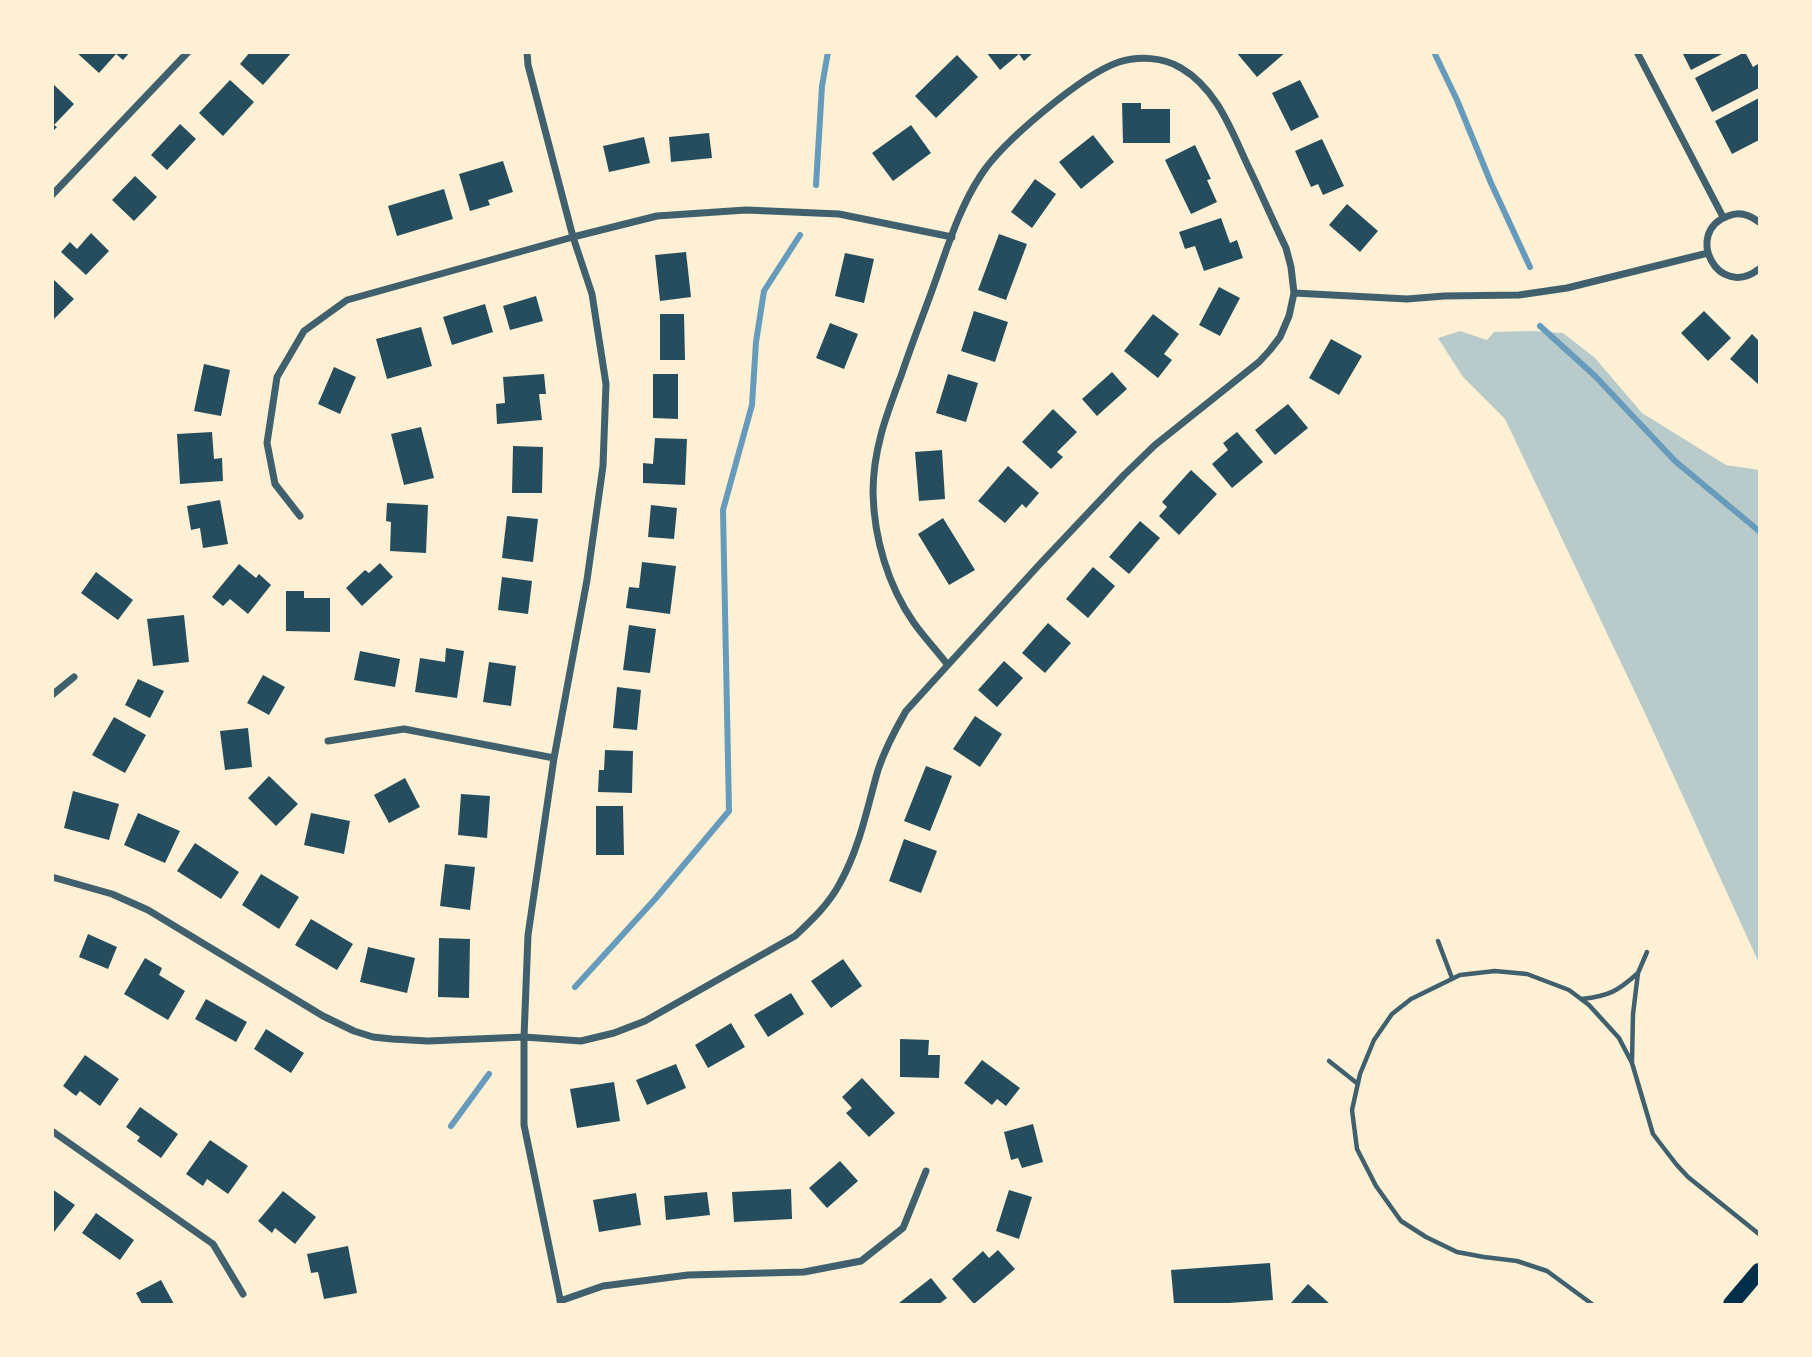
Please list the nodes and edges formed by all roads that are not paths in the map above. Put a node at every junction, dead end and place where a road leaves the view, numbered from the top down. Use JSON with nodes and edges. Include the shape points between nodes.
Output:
{"nodes":[{"id":1,"x":188,"y":52,"type":"edge"},
{"id":2,"x":527,"y":52,"type":"edge"},
{"id":3,"x":1637,"y":52,"type":"edge"},
{"id":4,"x":52,"y":195,"type":"edge"},
{"id":5,"x":1723,"y":217,"type":"junction"},
{"id":6,"x":1759,"y":222,"type":"edge"},
{"id":7,"x":573,"y":237,"type":"junction"},
{"id":8,"x":952,"y":237,"type":"junction"},
{"id":9,"x":1707,"y":253,"type":"junction"},
{"id":10,"x":1757,"y":272,"type":"edge"},
{"id":11,"x":1759,"y":281,"type":"edge"},
{"id":12,"x":1294,"y":293,"type":"junction"},
{"id":13,"x":300,"y":516,"type":"dead end"},
{"id":14,"x":947,"y":664,"type":"junction"},
{"id":15,"x":74,"y":677,"type":"dead end"},
{"id":16,"x":52,"y":695,"type":"edge"},
{"id":17,"x":328,"y":741,"type":"dead end"},
{"id":18,"x":554,"y":758,"type":"junction"},
{"id":19,"x":52,"y":877,"type":"edge"},
{"id":20,"x":1438,"y":941,"type":"dead end"},
{"id":21,"x":1647,"y":952,"type":"dead end"},
{"id":22,"x":1639,"y":973,"type":"junction"},
{"id":23,"x":1452,"y":978,"type":"junction"},
{"id":24,"x":1581,"y":999,"type":"junction"},
{"id":25,"x":524,"y":1037,"type":"junction"},
{"id":26,"x":1329,"y":1061,"type":"dead end"},
{"id":27,"x":1632,"y":1063,"type":"junction"},
{"id":28,"x":1358,"y":1084,"type":"junction"},
{"id":29,"x":52,"y":1131,"type":"edge"},
{"id":30,"x":926,"y":1171,"type":"dead end"},
{"id":31,"x":1759,"y":1234,"type":"edge"},
{"id":32,"x":1759,"y":1271,"type":"edge"},
{"id":33,"x":243,"y":1294,"type":"dead end"},
{"id":34,"x":561,"y":1303,"type":"edge"},
{"id":35,"x":1592,"y":1304,"type":"edge"},
{"id":36,"x":1731,"y":1304,"type":"edge"}],
"edges":[{"from":1,"to":4,"type":"street"},
{"from":2,"to":7,"type":"street"},
{"from":3,"to":5,"type":"street"},
{"from":5,"to":6,"type":"street","via":[[1743,214]]},
{"from":5,"to":9,"type":"street","via":[[1709,232]]},
{"from":7,"to":8,"type":"street","via":[[657,216],[746,210],[839,214]]},
{"from":7,"to":13,"type":"street","via":[[347,300],[304,331],[277,377],[267,443],[275,484]]},
{"from":7,"to":18,"type":"street","via":[[592,294],[606,384],[603,466]]},
{"from":8,"to":12,"type":"street","via":[[982,173],[1039,116],[1090,76],[1119,62],[1157,59],[1179,66],[1215,99],[1286,248]]},
{"from":8,"to":14,"type":"street","via":[[882,425],[873,494],[884,563],[897,593]]},
{"from":9,"to":10,"type":"street","via":[[1717,270],[1726,275],[1745,277]]},
{"from":9,"to":12,"type":"street","via":[[1532,294],[1407,299]]},
{"from":10,"to":11,"type":"street"},
{"from":12,"to":14,"type":"street","via":[[1280,337],[1259,362],[1124,475]]},
{"from":14,"to":25,"type":"street","via":[[906,711],[891,737],[840,883],[795,936],[645,1021],[614,1033],[581,1041]]},
{"from":15,"to":16,"type":"street"},
{"from":17,"to":18,"type":"street","via":[[404,729]]},
{"from":18,"to":25,"type":"street","via":[[528,935]]},
{"from":19,"to":25,"type":"street","via":[[148,910],[354,1031],[428,1041]]},
{"from":20,"to":23,"type":"lane"},
{"from":21,"to":22,"type":"lane"},
{"from":22,"to":24,"type":"lane","via":[[1621,988]]},
{"from":22,"to":27,"type":"lane"},
{"from":23,"to":24,"type":"lane","via":[[1496,971],[1527,974]]},
{"from":23,"to":28,"type":"lane","via":[[1410,999],[1392,1014],[1374,1040]]},
{"from":24,"to":27,"type":"lane","via":[[1619,1038]]},
{"from":25,"to":34,"type":"street","via":[[524,1125]]},
{"from":26,"to":28,"type":"lane"},
{"from":27,"to":31,"type":"lane","via":[[1653,1134],[1688,1177]]},
{"from":28,"to":35,"type":"lane","via":[[1352,1110],[1357,1149],[1401,1221],[1457,1252],[1517,1261],[1547,1272]]},
{"from":29,"to":33,"type":"street","via":[[213,1244]]},
{"from":30,"to":34,"type":"street","via":[[903,1227],[861,1261],[804,1272],[688,1275],[603,1286]]},
{"from":32,"to":36,"type":"highway"}]}
